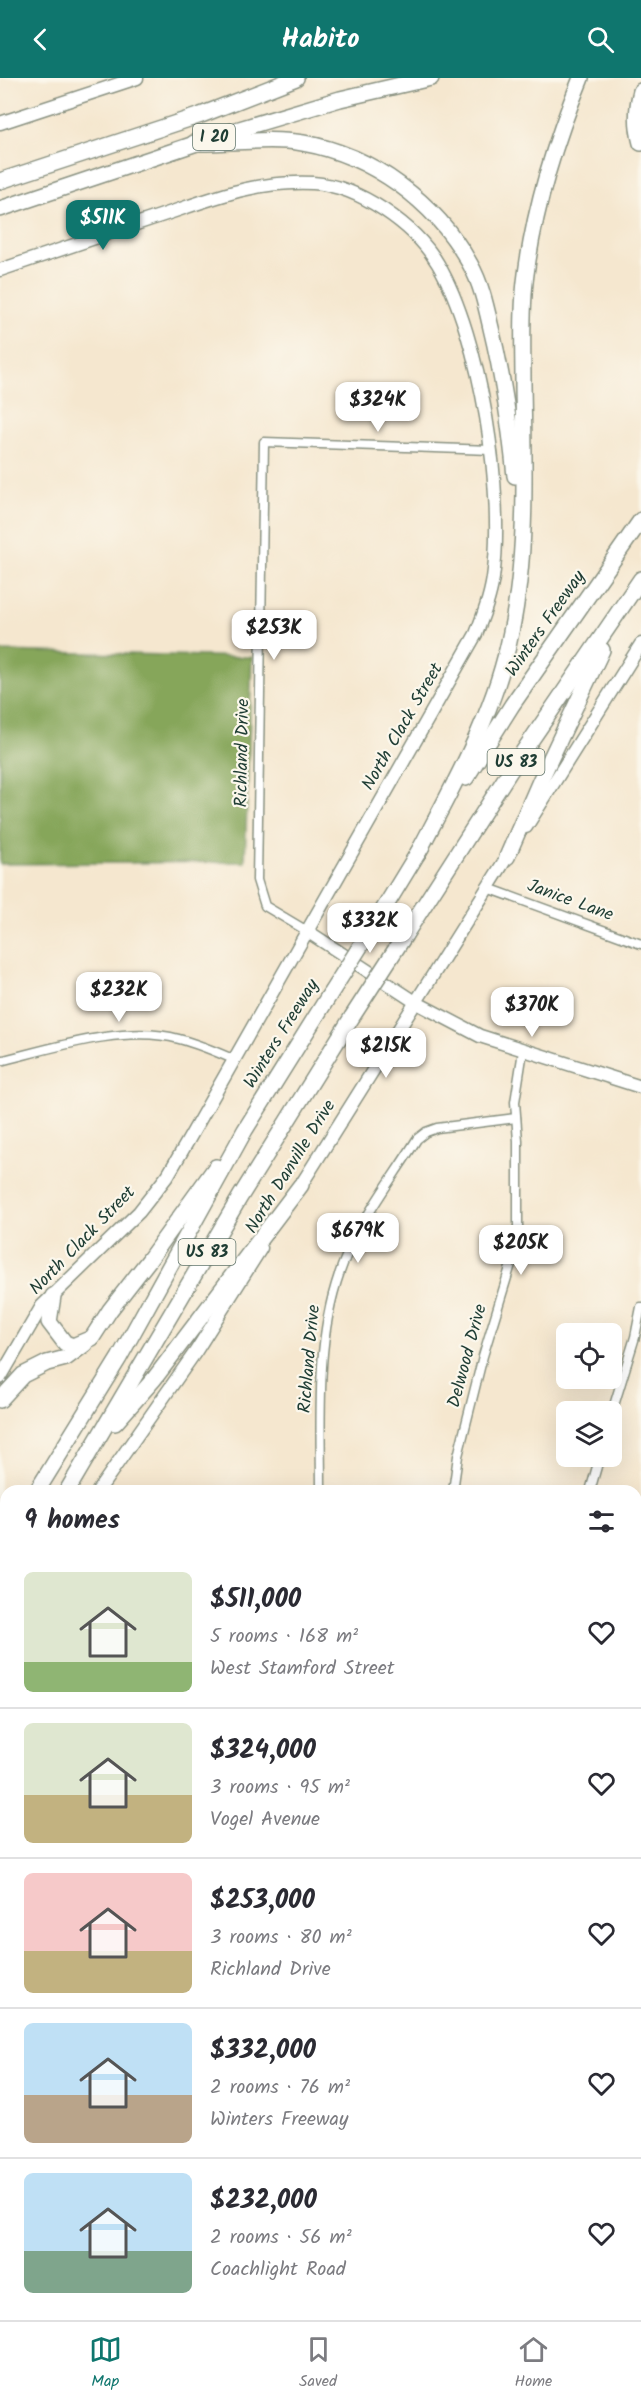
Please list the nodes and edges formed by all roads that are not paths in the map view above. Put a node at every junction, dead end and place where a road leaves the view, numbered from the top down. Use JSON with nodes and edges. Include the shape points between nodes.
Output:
{"nodes":[{"id":1,"x":137,"y":78,"type":"edge"},
{"id":2,"x":296,"y":78,"type":"edge"},
{"id":3,"x":432,"y":78,"type":"edge"},
{"id":4,"x":581,"y":78,"type":"edge"},
{"id":5,"x":641,"y":91,"type":"edge"},
{"id":6,"x":0,"y":123,"type":"edge"},
{"id":7,"x":194,"y":143,"type":"junction"},
{"id":8,"x":641,"y":143,"type":"edge"},
{"id":9,"x":2,"y":179,"type":"edge"},
{"id":10,"x":0,"y":209,"type":"edge"},
{"id":11,"x":0,"y":270,"type":"edge"},
{"id":12,"x":491,"y":450,"type":"junction"},
{"id":13,"x":641,"y":520,"type":"edge"},
{"id":14,"x":520,"y":568,"type":"junction"},
{"id":15,"x":637,"y":586,"type":"edge"},
{"id":16,"x":641,"y":644,"type":"edge"},
{"id":17,"x":418,"y":853,"type":"junction"},
{"id":18,"x":507,"y":857,"type":"junction"},
{"id":19,"x":488,"y":888,"type":"junction"},
{"id":20,"x":307,"y":931,"type":"junction"},
{"id":21,"x":641,"y":944,"type":"edge"},
{"id":22,"x":417,"y":1003,"type":"junction"},
{"id":23,"x":523,"y":1051,"type":"junction"},
{"id":24,"x":235,"y":1060,"type":"junction"},
{"id":25,"x":0,"y":1061,"type":"edge"},
{"id":26,"x":641,"y":1088,"type":"edge"},
{"id":27,"x":516,"y":1118,"type":"junction"},
{"id":28,"x":245,"y":1130,"type":"junction"},
{"id":29,"x":301,"y":1185,"type":"junction"},
{"id":30,"x":53,"y":1296,"type":"junction"},
{"id":31,"x":641,"y":1307,"type":"edge"},
{"id":32,"x":92,"y":1338,"type":"junction"},
{"id":33,"x":0,"y":1378,"type":"edge"},
{"id":34,"x":0,"y":1400,"type":"edge"},
{"id":35,"x":615,"y":1401,"type":"edge"},
{"id":36,"x":93,"y":1448,"type":"junction"},
{"id":37,"x":597,"y":1467,"type":"edge"},
{"id":38,"x":41,"y":1485,"type":"edge"},
{"id":39,"x":71,"y":1485,"type":"edge"},
{"id":40,"x":102,"y":1485,"type":"edge"},
{"id":41,"x":321,"y":1485,"type":"edge"},
{"id":42,"x":454,"y":1485,"type":"edge"},
{"id":43,"x":592,"y":1485,"type":"edge"}],
"edges":[{"from":1,"to":6,"type":"main road"},
{"from":2,"to":9,"type":"highway","number":"I 20","via":[[201,114]]},
{"from":3,"to":7,"type":"highway","number":"I 20","via":[[340,99]]},
{"from":4,"to":14,"type":"highway","via":[[542,192],[525,275]]},
{"from":5,"to":8,"type":"highway","via":[[637,129]]},
{"from":7,"to":10,"type":"highway","number":"I 20"},
{"from":7,"to":14,"type":"highway","via":[[282,141],[343,154],[398,183],[450,232],[471,265],[494,339],[513,452]]},
{"from":11,"to":12,"type":"main road","name":"North Clack Street","via":[[232,191],[273,183],[316,183],[353,194],[397,218],[438,263],[466,332]]},
{"from":12,"to":20,"type":"main road","name":"North Clack Street","via":[[495,548],[488,602],[476,634]]},
{"from":12,"to":20,"type":"street","name":"Richland Drive","via":[[264,442],[257,880],[265,906]]},
{"from":13,"to":17,"type":"highway","name":"Winters Freeway","number":"US 83","via":[[513,705]]},
{"from":14,"to":17,"type":"highway","via":[[511,632],[498,682],[482,726]]},
{"from":15,"to":18,"type":"highway","via":[[595,664]]},
{"from":15,"to":36,"type":"highway","number":"US 83","bridge":true,"via":[[510,771],[352,1017],[240,1197]]},
{"from":16,"to":18,"type":"main road","name":"North Danville Drive"},
{"from":17,"to":28,"type":"highway","name":"Winters Freeway","number":"US 83","bridge":true},
{"from":18,"to":19,"type":"main road","name":"North Danville Drive"},
{"from":19,"to":21,"type":"street","name":"Janice Lane"},
{"from":19,"to":22,"type":"main road","name":"North Danville Drive"},
{"from":20,"to":22,"type":"main road"},
{"from":20,"to":24,"type":"main road","name":"North Clack Street"},
{"from":22,"to":23,"type":"main road","via":[[480,1036]]},
{"from":22,"to":29,"type":"main road","name":"North Danville Drive"},
{"from":23,"to":26,"type":"main road"},
{"from":23,"to":27,"type":"street","name":"Delwood Drive","via":[[516,1082]]},
{"from":24,"to":25,"type":"street","via":[[177,1038],[135,1034],[95,1038]]},
{"from":24,"to":30,"type":"main road","name":"North Clack Street","via":[[160,1185],[139,1212]]},
{"from":27,"to":41,"type":"street","name":"Richland Drive","via":[[436,1128],[417,1139],[348,1252],[333,1295],[325,1341]]},
{"from":27,"to":42,"type":"street","name":"Delwood Drive","via":[[518,1226]]},
{"from":28,"to":32,"type":"highway"},
{"from":28,"to":38,"type":"highway","name":"Winters Freeway","number":"US 83","via":[[119,1358]]},
{"from":29,"to":36,"type":"highway","via":[[154,1379]]},
{"from":29,"to":40,"type":"main road","name":"North Danville Drive","via":[[196,1351]]},
{"from":30,"to":32,"type":"highway","via":[[49,1322],[65,1343],[73,1346]]},
{"from":30,"to":33,"type":"main road","name":"North Clack Street","via":[[42,1306]]},
{"from":31,"to":35,"type":"street"},
{"from":32,"to":34,"type":"highway","via":[[66,1358],[23,1375]]},
{"from":36,"to":39,"type":"highway","number":"US 83"},
{"from":37,"to":43,"type":"street"}]}
